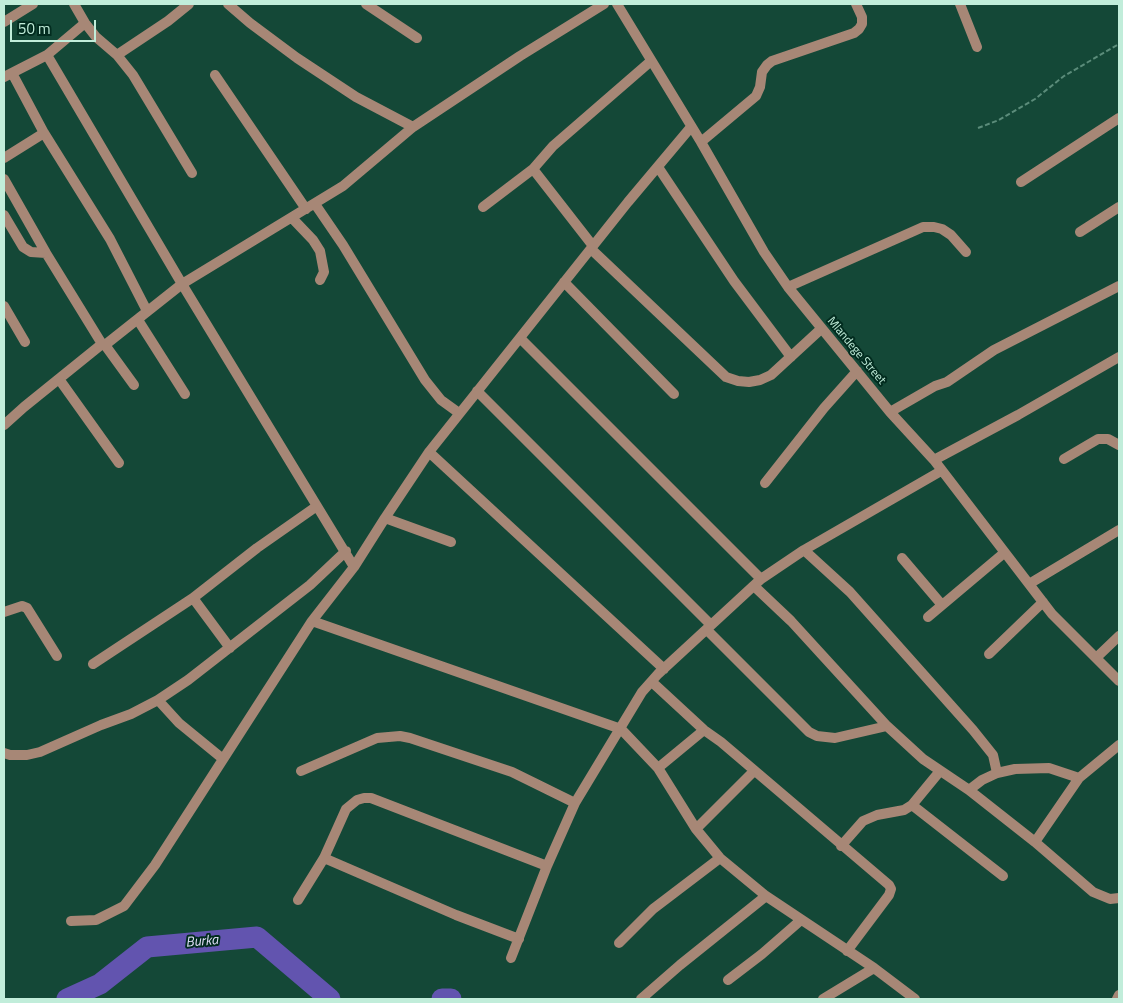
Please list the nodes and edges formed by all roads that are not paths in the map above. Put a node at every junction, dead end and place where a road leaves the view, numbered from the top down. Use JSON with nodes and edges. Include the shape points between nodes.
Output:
{"nodes":[{"id":1,"x":33,"y":4,"type":"edge"},
{"id":2,"x":74,"y":4,"type":"edge"},
{"id":3,"x":189,"y":4,"type":"edge"},
{"id":4,"x":228,"y":4,"type":"edge"},
{"id":5,"x":366,"y":4,"type":"edge"},
{"id":6,"x":604,"y":4,"type":"edge"},
{"id":7,"x":617,"y":4,"type":"edge"},
{"id":8,"x":856,"y":4,"type":"edge"},
{"id":9,"x":960,"y":4,"type":"edge"},
{"id":10,"x":4,"y":22,"type":"edge"},
{"id":11,"x":85,"y":23,"type":"junction"},
{"id":12,"x":417,"y":38,"type":"dead end"},
{"id":13,"x":978,"y":47,"type":"dead end"},
{"id":14,"x":47,"y":55,"type":"junction"},
{"id":15,"x":117,"y":55,"type":"junction"},
{"id":16,"x":651,"y":61,"type":"junction"},
{"id":17,"x":8,"y":75,"type":"edge"},
{"id":18,"x":215,"y":75,"type":"dead end"},
{"id":19,"x":1119,"y":118,"type":"edge"},
{"id":20,"x":413,"y":127,"type":"junction"},
{"id":21,"x":691,"y":127,"type":"junction"},
{"id":22,"x":44,"y":133,"type":"junction"},
{"id":23,"x":700,"y":142,"type":"junction"},
{"id":24,"x":4,"y":158,"type":"edge"},
{"id":25,"x":658,"y":167,"type":"junction"},
{"id":26,"x":533,"y":169,"type":"junction"},
{"id":27,"x":192,"y":172,"type":"dead end"},
{"id":28,"x":4,"y":179,"type":"edge"},
{"id":29,"x":1021,"y":182,"type":"dead end"},
{"id":30,"x":311,"y":206,"type":"junction"},
{"id":31,"x":483,"y":207,"type":"dead end"},
{"id":32,"x":1119,"y":207,"type":"edge"},
{"id":33,"x":4,"y":215,"type":"edge"},
{"id":34,"x":292,"y":218,"type":"junction"},
{"id":35,"x":1080,"y":232,"type":"dead end"},
{"id":36,"x":592,"y":247,"type":"junction"},
{"id":37,"x":966,"y":252,"type":"dead end"},
{"id":38,"x":46,"y":253,"type":"junction"},
{"id":39,"x":320,"y":280,"type":"dead end"},
{"id":40,"x":564,"y":282,"type":"junction"},
{"id":41,"x":182,"y":284,"type":"junction"},
{"id":42,"x":1119,"y":286,"type":"edge"},
{"id":43,"x":788,"y":287,"type":"junction"},
{"id":44,"x":4,"y":306,"type":"edge"},
{"id":45,"x":147,"y":311,"type":"junction"},
{"id":46,"x":138,"y":320,"type":"junction"},
{"id":47,"x":821,"y":329,"type":"junction"},
{"id":48,"x":520,"y":338,"type":"junction"},
{"id":49,"x":26,"y":342,"type":"dead end"},
{"id":50,"x":103,"y":344,"type":"junction"},
{"id":51,"x":1119,"y":357,"type":"edge"},
{"id":52,"x":791,"y":358,"type":"junction"},
{"id":53,"x":856,"y":371,"type":"junction"},
{"id":54,"x":59,"y":379,"type":"junction"},
{"id":55,"x":134,"y":385,"type":"dead end"},
{"id":56,"x":477,"y":391,"type":"junction"},
{"id":57,"x":184,"y":394,"type":"dead end"},
{"id":58,"x":674,"y":394,"type":"dead end"},
{"id":59,"x":890,"y":412,"type":"junction"},
{"id":60,"x":459,"y":414,"type":"junction"},
{"id":61,"x":4,"y":425,"type":"edge"},
{"id":62,"x":1119,"y":445,"type":"edge"},
{"id":63,"x":429,"y":452,"type":"junction"},
{"id":64,"x":1064,"y":459,"type":"dead end"},
{"id":65,"x":934,"y":460,"type":"junction"},
{"id":66,"x":120,"y":462,"type":"dead end"},
{"id":67,"x":941,"y":471,"type":"junction"},
{"id":68,"x":765,"y":483,"type":"dead end"},
{"id":69,"x":317,"y":506,"type":"junction"},
{"id":70,"x":385,"y":518,"type":"junction"},
{"id":71,"x":1119,"y":530,"type":"edge"},
{"id":72,"x":451,"y":542,"type":"dead end"},
{"id":73,"x":804,"y":550,"type":"junction"},
{"id":74,"x":346,"y":551,"type":"junction"},
{"id":75,"x":1004,"y":553,"type":"junction"},
{"id":76,"x":902,"y":558,"type":"dead end"},
{"id":77,"x":354,"y":567,"type":"junction"},
{"id":78,"x":757,"y":583,"type":"junction"},
{"id":79,"x":1029,"y":584,"type":"junction"},
{"id":80,"x":193,"y":598,"type":"junction"},
{"id":81,"x":1043,"y":602,"type":"junction"},
{"id":82,"x":942,"y":605,"type":"junction"},
{"id":83,"x":4,"y":612,"type":"edge"},
{"id":84,"x":928,"y":617,"type":"dead end"},
{"id":85,"x":312,"y":621,"type":"junction"},
{"id":86,"x":709,"y":628,"type":"junction"},
{"id":87,"x":1119,"y":636,"type":"edge"},
{"id":88,"x":230,"y":648,"type":"junction"},
{"id":89,"x":988,"y":654,"type":"dead end"},
{"id":90,"x":58,"y":656,"type":"dead end"},
{"id":91,"x":1096,"y":658,"type":"junction"},
{"id":92,"x":93,"y":664,"type":"dead end"},
{"id":93,"x":664,"y":669,"type":"junction"},
{"id":94,"x":1119,"y":681,"type":"edge"},
{"id":95,"x":652,"y":682,"type":"junction"},
{"id":96,"x":158,"y":700,"type":"junction"},
{"id":97,"x":886,"y":726,"type":"junction"},
{"id":98,"x":621,"y":729,"type":"junction"},
{"id":99,"x":704,"y":730,"type":"junction"},
{"id":100,"x":1119,"y":745,"type":"edge"},
{"id":101,"x":4,"y":754,"type":"edge"},
{"id":102,"x":223,"y":760,"type":"junction"},
{"id":103,"x":658,"y":768,"type":"junction"},
{"id":104,"x":301,"y":771,"type":"dead end"},
{"id":105,"x":754,"y":771,"type":"junction"},
{"id":106,"x":940,"y":771,"type":"junction"},
{"id":107,"x":997,"y":773,"type":"junction"},
{"id":108,"x":1079,"y":778,"type":"junction"},
{"id":109,"x":969,"y":790,"type":"junction"},
{"id":110,"x":575,"y":803,"type":"junction"},
{"id":111,"x":912,"y":805,"type":"junction"},
{"id":112,"x":696,"y":829,"type":"junction"},
{"id":113,"x":1036,"y":842,"type":"junction"},
{"id":114,"x":841,"y":846,"type":"junction"},
{"id":115,"x":324,"y":858,"type":"junction"},
{"id":116,"x":720,"y":858,"type":"junction"},
{"id":117,"x":547,"y":866,"type":"junction"},
{"id":118,"x":1003,"y":876,"type":"dead end"},
{"id":119,"x":766,"y":896,"type":"junction"},
{"id":120,"x":1119,"y":898,"type":"edge"},
{"id":121,"x":298,"y":900,"type":"dead end"},
{"id":122,"x":801,"y":920,"type":"junction"},
{"id":123,"x":71,"y":921,"type":"dead end"},
{"id":124,"x":518,"y":939,"type":"junction"},
{"id":125,"x":619,"y":943,"type":"dead end"},
{"id":126,"x":847,"y":951,"type":"junction"},
{"id":127,"x":511,"y":958,"type":"dead end"},
{"id":128,"x":874,"y":968,"type":"junction"},
{"id":129,"x":728,"y":980,"type":"dead end"},
{"id":130,"x":1119,"y":995,"type":"edge"},
{"id":131,"x":642,"y":999,"type":"edge"},
{"id":132,"x":823,"y":999,"type":"edge"},
{"id":133,"x":915,"y":999,"type":"edge"},
{"id":134,"x":1117,"y":999,"type":"edge"}],
"edges":[{"from":1,"to":10,"type":"street"},
{"from":2,"to":11,"type":"street"},
{"from":3,"to":15,"type":"street"},
{"from":4,"to":20,"type":"street","via":[[296,58],[356,97]]},
{"from":5,"to":12,"type":"street"},
{"from":6,"to":20,"type":"street"},
{"from":7,"to":16,"type":"street","name":"Mlandege Street"},
{"from":8,"to":23,"type":"street","via":[[862,17],[859,29],[772,61],[762,72],[756,96]]},
{"from":9,"to":13,"type":"street"},
{"from":11,"to":14,"type":"street"},
{"from":11,"to":15,"type":"street"},
{"from":14,"to":17,"type":"street"},
{"from":14,"to":41,"type":"street"},
{"from":15,"to":27,"type":"street"},
{"from":16,"to":21,"type":"street","name":"Mlandege Street"},
{"from":16,"to":26,"type":"street","via":[[553,146]]},
{"from":17,"to":22,"type":"street"},
{"from":18,"to":30,"type":"street"},
{"from":19,"to":29,"type":"street"},
{"from":20,"to":30,"type":"street","via":[[343,186]]},
{"from":21,"to":23,"type":"street","name":"Mlandege Street"},
{"from":21,"to":25,"type":"street"},
{"from":22,"to":24,"type":"street"},
{"from":22,"to":45,"type":"street","via":[[110,240]]},
{"from":23,"to":43,"type":"street","name":"Mlandege Street"},
{"from":25,"to":36,"type":"street"},
{"from":25,"to":52,"type":"street","via":[[734,281]]},
{"from":26,"to":31,"type":"street"},
{"from":26,"to":36,"type":"street"},
{"from":28,"to":38,"type":"street"},
{"from":30,"to":34,"type":"street"},
{"from":30,"to":60,"type":"street","via":[[343,245],[425,380],[441,400]]},
{"from":32,"to":35,"type":"street"},
{"from":33,"to":38,"type":"street","via":[[23,247],[31,252]]},
{"from":34,"to":39,"type":"street","via":[[320,251],[324,272]]},
{"from":34,"to":41,"type":"street"},
{"from":36,"to":40,"type":"street"},
{"from":36,"to":52,"type":"street","via":[[726,377],[749,382],[760,380]]},
{"from":37,"to":43,"type":"street","via":[[942,229],[923,227]]},
{"from":38,"to":50,"type":"street"},
{"from":40,"to":48,"type":"street"},
{"from":40,"to":58,"type":"street"},
{"from":41,"to":45,"type":"street"},
{"from":41,"to":69,"type":"street"},
{"from":42,"to":59,"type":"street","via":[[994,350],[947,382]]},
{"from":43,"to":47,"type":"street","name":"Mlandege Street"},
{"from":44,"to":49,"type":"street"},
{"from":45,"to":46,"type":"street"},
{"from":46,"to":50,"type":"street"},
{"from":46,"to":57,"type":"street"},
{"from":47,"to":52,"type":"street"},
{"from":47,"to":53,"type":"street","name":"Mlandege Street"},
{"from":48,"to":56,"type":"street"},
{"from":48,"to":78,"type":"street"},
{"from":50,"to":54,"type":"street"},
{"from":50,"to":55,"type":"street"},
{"from":51,"to":65,"type":"street"},
{"from":53,"to":59,"type":"street","name":"Mlandege Street"},
{"from":53,"to":68,"type":"street"},
{"from":54,"to":61,"type":"street"},
{"from":54,"to":66,"type":"street"},
{"from":56,"to":60,"type":"street"},
{"from":56,"to":86,"type":"street"},
{"from":59,"to":65,"type":"street","name":"Mlandege Street"},
{"from":60,"to":63,"type":"street"},
{"from":62,"to":64,"type":"street","via":[[1108,439],[1098,439]]},
{"from":63,"to":70,"type":"street"},
{"from":63,"to":93,"type":"street"},
{"from":65,"to":67,"type":"street","name":"Mlandege Street"},
{"from":67,"to":73,"type":"street"},
{"from":67,"to":75,"type":"street","name":"Mlandege Street"},
{"from":69,"to":74,"type":"street"},
{"from":69,"to":80,"type":"street"},
{"from":70,"to":72,"type":"street"},
{"from":70,"to":77,"type":"street"},
{"from":71,"to":79,"type":"street"},
{"from":73,"to":78,"type":"street"},
{"from":73,"to":107,"type":"street","via":[[850,592],[978,736],[993,755]]},
{"from":74,"to":77,"type":"street"},
{"from":74,"to":88,"type":"street","via":[[310,585]]},
{"from":75,"to":79,"type":"street","name":"Mlandege Street"},
{"from":75,"to":82,"type":"street"},
{"from":76,"to":82,"type":"street"},
{"from":77,"to":85,"type":"street"},
{"from":78,"to":86,"type":"street"},
{"from":78,"to":97,"type":"street"},
{"from":79,"to":81,"type":"street","name":"Mlandege Street"},
{"from":80,"to":88,"type":"street"},
{"from":80,"to":92,"type":"street"},
{"from":81,"to":89,"type":"street"},
{"from":81,"to":91,"type":"street","name":"Mlandege Street"},
{"from":82,"to":84,"type":"street"},
{"from":83,"to":90,"type":"street","via":[[22,606],[27,608]]},
{"from":85,"to":98,"type":"street"},
{"from":85,"to":102,"type":"street"},
{"from":86,"to":93,"type":"street"},
{"from":86,"to":97,"type":"street","via":[[809,732],[835,738]]},
{"from":87,"to":91,"type":"street"},
{"from":88,"to":96,"type":"street"},
{"from":91,"to":94,"type":"street","name":"Mlandege Street"},
{"from":93,"to":95,"type":"street"},
{"from":95,"to":98,"type":"street","via":[[642,692]]},
{"from":95,"to":99,"type":"street"},
{"from":96,"to":101,"type":"street","via":[[40,752]]},
{"from":96,"to":102,"type":"street","via":[[179,723]]},
{"from":97,"to":106,"type":"street"},
{"from":98,"to":103,"type":"street"},
{"from":98,"to":110,"type":"street"},
{"from":99,"to":103,"type":"street"},
{"from":99,"to":105,"type":"street"},
{"from":100,"to":108,"type":"street"},
{"from":102,"to":123,"type":"street","via":[[155,865],[124,906],[96,920]]},
{"from":103,"to":112,"type":"street"},
{"from":104,"to":110,"type":"street","via":[[377,738],[400,736],[512,772]]},
{"from":105,"to":112,"type":"street"},
{"from":105,"to":114,"type":"street"},
{"from":106,"to":109,"type":"street"},
{"from":106,"to":111,"type":"street"},
{"from":107,"to":108,"type":"street","via":[[1049,768]]},
{"from":107,"to":109,"type":"street"},
{"from":108,"to":113,"type":"street"},
{"from":109,"to":113,"type":"street"},
{"from":110,"to":117,"type":"street"},
{"from":111,"to":114,"type":"street","via":[[863,821]]},
{"from":111,"to":118,"type":"street"},
{"from":112,"to":116,"type":"street"},
{"from":113,"to":120,"type":"street","via":[[1093,892],[1110,899]]},
{"from":114,"to":126,"type":"street","via":[[891,889]]},
{"from":115,"to":117,"type":"street","via":[[346,809],[357,800],[371,798]]},
{"from":115,"to":121,"type":"street"},
{"from":115,"to":124,"type":"street"},
{"from":116,"to":119,"type":"street"},
{"from":116,"to":125,"type":"street","via":[[653,909]]},
{"from":117,"to":124,"type":"street"},
{"from":119,"to":122,"type":"street"},
{"from":119,"to":131,"type":"street"},
{"from":122,"to":126,"type":"street"},
{"from":122,"to":129,"type":"street"},
{"from":124,"to":127,"type":"street"},
{"from":126,"to":128,"type":"street"},
{"from":128,"to":132,"type":"street"},
{"from":128,"to":133,"type":"street"},
{"from":130,"to":134,"type":"street"}]}
